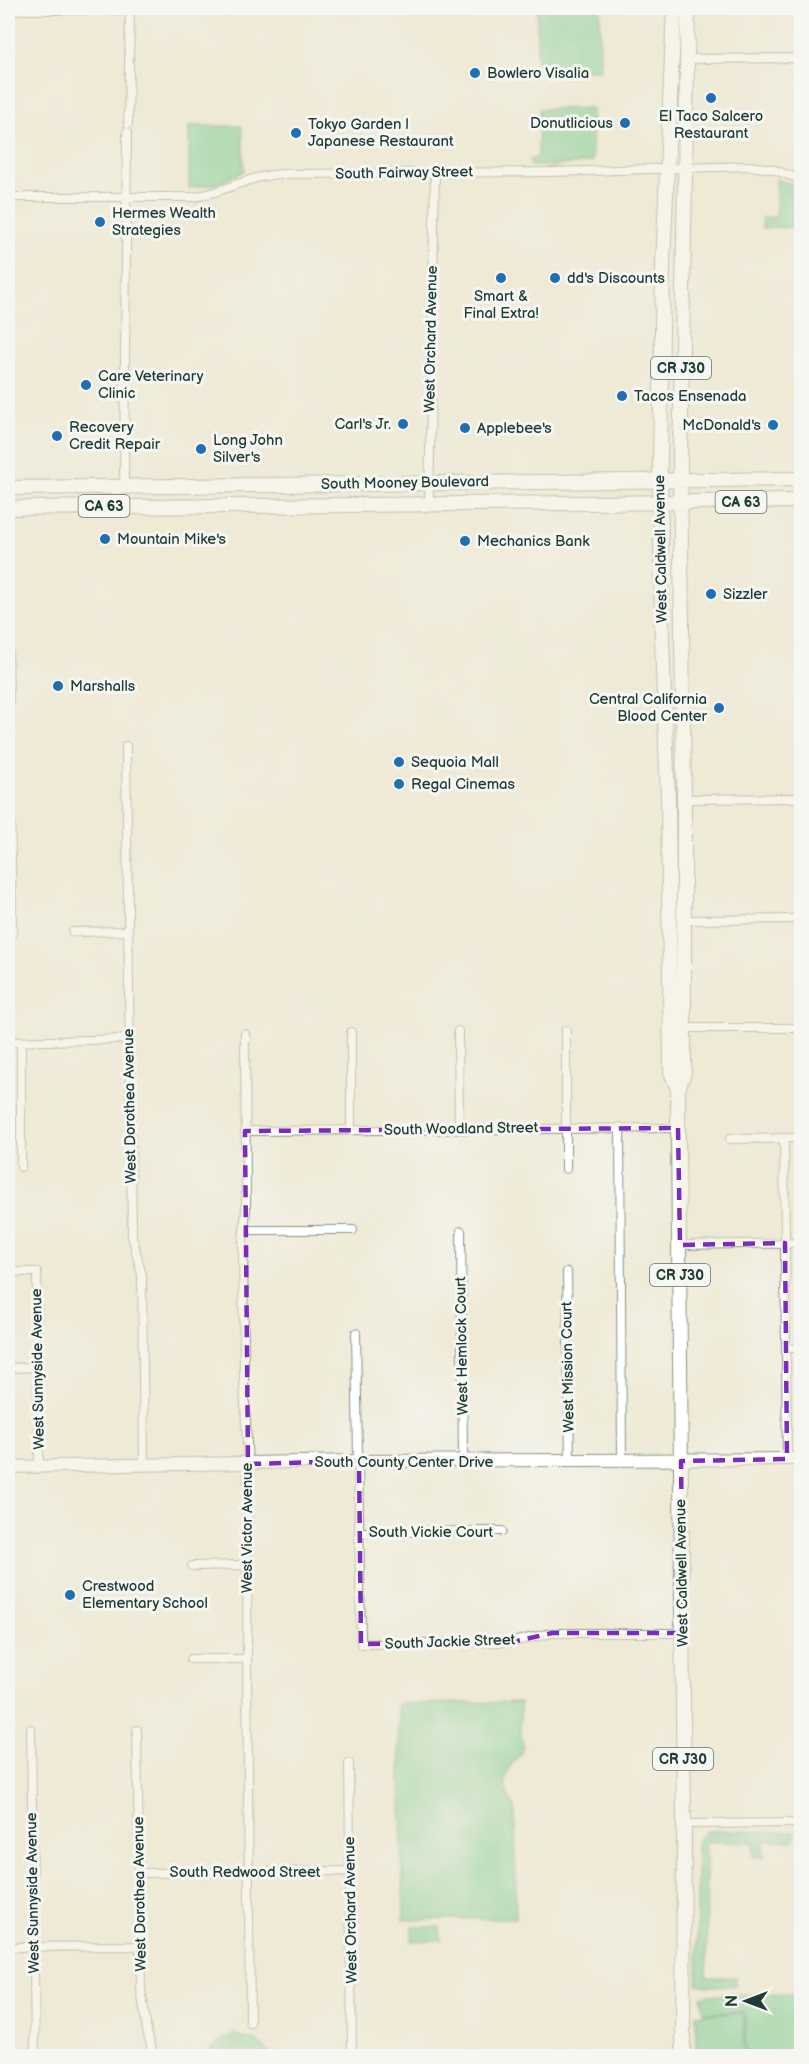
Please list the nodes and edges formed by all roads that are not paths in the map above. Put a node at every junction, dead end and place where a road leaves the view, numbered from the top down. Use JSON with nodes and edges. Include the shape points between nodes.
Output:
{"nodes":[{"id":1,"x":130,"y":8,"type":"edge"},
{"id":2,"x":674,"y":8,"type":"edge"},
{"id":3,"x":688,"y":8,"type":"edge"},
{"id":4,"x":8,"y":9,"type":"edge"},
{"id":5,"x":674,"y":36,"type":"junction"},
{"id":6,"x":8,"y":39,"type":"edge"},
{"id":7,"x":801,"y":58,"type":"edge"},
{"id":8,"x":687,"y":59,"type":"junction"},
{"id":9,"x":685,"y":167,"type":"junction"},
{"id":10,"x":668,"y":168,"type":"junction"},
{"id":11,"x":435,"y":173,"type":"junction"},
{"id":12,"x":801,"y":180,"type":"edge"},
{"id":13,"x":127,"y":196,"type":"junction"},
{"id":14,"x":8,"y":197,"type":"edge"},
{"id":15,"x":801,"y":479,"type":"edge"},
{"id":16,"x":680,"y":480,"type":"junction"},
{"id":17,"x":660,"y":481,"type":"junction"},
{"id":18,"x":429,"y":483,"type":"junction"},
{"id":19,"x":124,"y":486,"type":"junction"},
{"id":20,"x":8,"y":488,"type":"edge"},
{"id":21,"x":801,"y":501,"type":"edge"},
{"id":22,"x":661,"y":503,"type":"junction"},
{"id":23,"x":681,"y":503,"type":"junction"},
{"id":24,"x":429,"y":505,"type":"junction"},
{"id":25,"x":8,"y":508,"type":"edge"},
{"id":26,"x":8,"y":640,"type":"edge"},
{"id":27,"x":126,"y":746,"type":"dead end"},
{"id":28,"x":801,"y":798,"type":"edge"},
{"id":29,"x":668,"y":799,"type":"junction"},
{"id":30,"x":684,"y":799,"type":"junction"},
{"id":31,"x":801,"y":919,"type":"edge"},
{"id":32,"x":685,"y":920,"type":"junction"},
{"id":33,"x":128,"y":931,"type":"junction"},
{"id":34,"x":73,"y":932,"type":"dead end"},
{"id":35,"x":10,"y":934,"type":"edge"},
{"id":36,"x":669,"y":942,"type":"junction"},
{"id":37,"x":684,"y":1028,"type":"junction"},
{"id":38,"x":801,"y":1028,"type":"edge"},
{"id":39,"x":566,"y":1030,"type":"dead end"},
{"id":40,"x":458,"y":1031,"type":"dead end"},
{"id":41,"x":351,"y":1032,"type":"dead end"},
{"id":42,"x":245,"y":1034,"type":"dead end"},
{"id":43,"x":129,"y":1039,"type":"junction"},
{"id":44,"x":8,"y":1042,"type":"edge"},
{"id":45,"x":21,"y":1042,"type":"junction"},
{"id":46,"x":678,"y":1089,"type":"junction"},
{"id":47,"x":620,"y":1127,"type":"junction"},
{"id":48,"x":678,"y":1128,"type":"junction"},
{"id":49,"x":459,"y":1129,"type":"junction"},
{"id":50,"x":566,"y":1129,"type":"junction"},
{"id":51,"x":245,"y":1131,"type":"junction"},
{"id":52,"x":351,"y":1131,"type":"junction"},
{"id":53,"x":730,"y":1138,"type":"dead end"},
{"id":54,"x":784,"y":1138,"type":"junction"},
{"id":55,"x":801,"y":1138,"type":"edge"},
{"id":56,"x":21,"y":1167,"type":"dead end"},
{"id":57,"x":566,"y":1168,"type":"dead end"},
{"id":58,"x":244,"y":1230,"type":"junction"},
{"id":59,"x":353,"y":1230,"type":"dead end"},
{"id":60,"x":461,"y":1231,"type":"dead end"},
{"id":61,"x":785,"y":1243,"type":"junction"},
{"id":62,"x":801,"y":1243,"type":"edge"},
{"id":63,"x":680,"y":1245,"type":"junction"},
{"id":64,"x":8,"y":1272,"type":"edge"},
{"id":65,"x":567,"y":1272,"type":"dead end"},
{"id":66,"x":356,"y":1333,"type":"dead end"},
{"id":67,"x":786,"y":1348,"type":"junction"},
{"id":68,"x":801,"y":1348,"type":"edge"},
{"id":69,"x":39,"y":1367,"type":"junction"},
{"id":70,"x":8,"y":1368,"type":"edge"},
{"id":71,"x":788,"y":1460,"type":"junction"},
{"id":72,"x":801,"y":1460,"type":"edge"},
{"id":73,"x":359,"y":1461,"type":"junction"},
{"id":74,"x":463,"y":1461,"type":"junction"},
{"id":75,"x":622,"y":1461,"type":"junction"},
{"id":76,"x":681,"y":1461,"type":"junction"},
{"id":77,"x":570,"y":1462,"type":"junction"},
{"id":78,"x":144,"y":1464,"type":"junction"},
{"id":79,"x":248,"y":1464,"type":"junction"},
{"id":80,"x":39,"y":1466,"type":"junction"},
{"id":81,"x":8,"y":1467,"type":"edge"},
{"id":82,"x":502,"y":1531,"type":"dead end"},
{"id":83,"x":360,"y":1532,"type":"junction"},
{"id":84,"x":247,"y":1564,"type":"junction"},
{"id":85,"x":192,"y":1566,"type":"dead end"},
{"id":86,"x":682,"y":1633,"type":"junction"},
{"id":87,"x":191,"y":1659,"type":"dead end"},
{"id":88,"x":247,"y":1659,"type":"junction"},
{"id":89,"x":31,"y":1729,"type":"dead end"},
{"id":90,"x":137,"y":1730,"type":"dead end"},
{"id":91,"x":349,"y":1762,"type":"dead end"},
{"id":92,"x":801,"y":1822,"type":"edge"},
{"id":93,"x":684,"y":1824,"type":"junction"},
{"id":94,"x":351,"y":1871,"type":"junction"},
{"id":95,"x":248,"y":1872,"type":"junction"},
{"id":96,"x":140,"y":1873,"type":"junction"},
{"id":97,"x":140,"y":1946,"type":"junction"},
{"id":98,"x":8,"y":1947,"type":"edge"},
{"id":99,"x":34,"y":1947,"type":"junction"},
{"id":100,"x":250,"y":2023,"type":"dead end"},
{"id":101,"x":35,"y":2056,"type":"edge"},
{"id":102,"x":154,"y":2056,"type":"edge"},
{"id":103,"x":352,"y":2056,"type":"edge"},
{"id":104,"x":683,"y":2056,"type":"edge"}],
"edges":[{"from":1,"to":4,"type":"street"},
{"from":1,"to":13,"type":"street"},
{"from":2,"to":5,"type":"main road","name":"West Caldwell Avenue","number":"CR J30"},
{"from":3,"to":8,"type":"main road","name":"West Caldwell Avenue","number":"CR J30"},
{"from":4,"to":6,"type":"street"},
{"from":5,"to":9,"type":"main road","via":[[679,44],[678,153]]},
{"from":5,"to":10,"type":"main road","name":"West Caldwell Avenue","number":"CR J30"},
{"from":7,"to":8,"type":"street"},
{"from":8,"to":9,"type":"main road","name":"West Caldwell Avenue","number":"CR J30"},
{"from":9,"to":10,"type":"street","name":"South Fairway Street"},
{"from":9,"to":12,"type":"street","name":"South Fairway Street","via":[[749,166],[772,169]]},
{"from":9,"to":16,"type":"main road","name":"West Caldwell Avenue","number":"CR J30"},
{"from":10,"to":11,"type":"street","name":"South Fairway Street"},
{"from":10,"to":17,"type":"main road","name":"West Caldwell Avenue","number":"CR J30"},
{"from":11,"to":13,"type":"street","name":"South Fairway Street","via":[[272,175],[205,195]]},
{"from":11,"to":18,"type":"street","name":"West Orchard Avenue"},
{"from":13,"to":14,"type":"street","name":"South Fairway Street"},
{"from":13,"to":19,"type":"street"},
{"from":15,"to":16,"type":"main road","name":"South Mooney Boulevard","number":"CA 63"},
{"from":16,"to":17,"type":"main road","name":"South Mooney Boulevard","number":"CA 63"},
{"from":16,"to":23,"type":"main road","name":"West Caldwell Avenue","number":"CR J30"},
{"from":17,"to":18,"type":"main road","name":"South Mooney Boulevard","number":"CA 63"},
{"from":17,"to":22,"type":"main road","name":"West Caldwell Avenue","number":"CR J30"},
{"from":18,"to":19,"type":"main road","name":"South Mooney Boulevard","number":"CA 63"},
{"from":18,"to":24,"type":"street","name":"West Orchard Avenue"},
{"from":19,"to":20,"type":"main road","name":"South Mooney Boulevard","number":"CA 63"},
{"from":21,"to":23,"type":"main road","name":"South Mooney Boulevard","number":"CA 63"},
{"from":22,"to":23,"type":"main road","name":"South Mooney Boulevard","number":"CA 63"},
{"from":22,"to":24,"type":"main road","name":"South Mooney Boulevard","number":"CA 63"},
{"from":22,"to":29,"type":"main road","name":"West Caldwell Avenue","number":"CR J30"},
{"from":23,"to":30,"type":"main road","name":"West Caldwell Avenue","number":"CR J30"},
{"from":24,"to":25,"type":"main road","name":"South Mooney Boulevard","number":"CA 63"},
{"from":26,"to":35,"type":"street"},
{"from":27,"to":33,"type":"street","name":"West Dorothea Avenue"},
{"from":28,"to":30,"type":"street"},
{"from":29,"to":30,"type":"street"},
{"from":29,"to":36,"type":"main road","name":"West Caldwell Avenue","number":"CR J30"},
{"from":30,"to":32,"type":"main road","name":"West Caldwell Avenue","number":"CR J30"},
{"from":31,"to":32,"type":"street"},
{"from":32,"to":37,"type":"main road","name":"West Caldwell Avenue","number":"CR J30"},
{"from":33,"to":34,"type":"street"},
{"from":33,"to":43,"type":"street","name":"West Dorothea Avenue"},
{"from":36,"to":37,"type":"main road","via":[[676,961],[676,1021]]},
{"from":36,"to":46,"type":"main road","name":"West Caldwell Avenue","number":"CR J30","via":[[671,1072]]},
{"from":37,"to":38,"type":"street"},
{"from":37,"to":46,"type":"main road","name":"West Caldwell Avenue","number":"CR J30","via":[[684,1073]]},
{"from":39,"to":50,"type":"street"},
{"from":40,"to":49,"type":"street"},
{"from":41,"to":52,"type":"street"},
{"from":42,"to":51,"type":"street","name":"West Victor Avenue"},
{"from":43,"to":45,"type":"street"},
{"from":43,"to":78,"type":"street","name":"West Dorothea Avenue","via":[[132,1236],[142,1275]]},
{"from":44,"to":45,"type":"street"},
{"from":45,"to":56,"type":"street"},
{"from":46,"to":48,"type":"main road","name":"West Caldwell Avenue","number":"CR J30"},
{"from":47,"to":48,"type":"street","name":"South Woodland Street"},
{"from":47,"to":50,"type":"street","name":"South Woodland Street"},
{"from":47,"to":75,"type":"street"},
{"from":48,"to":63,"type":"main road","name":"West Caldwell Avenue","number":"CR J30"},
{"from":49,"to":50,"type":"street","name":"South Woodland Street"},
{"from":49,"to":52,"type":"street","name":"South Woodland Street"},
{"from":50,"to":57,"type":"street"},
{"from":51,"to":52,"type":"street","name":"South Woodland Street"},
{"from":51,"to":58,"type":"street","name":"West Victor Avenue"},
{"from":53,"to":54,"type":"street"},
{"from":54,"to":55,"type":"street"},
{"from":54,"to":61,"type":"street"},
{"from":58,"to":59,"type":"street"},
{"from":58,"to":79,"type":"street","name":"West Victor Avenue"},
{"from":60,"to":74,"type":"street","name":"West Hemlock Court"},
{"from":61,"to":62,"type":"street"},
{"from":61,"to":63,"type":"street"},
{"from":61,"to":67,"type":"street"},
{"from":63,"to":76,"type":"main road","name":"West Caldwell Avenue","number":"CR J30"},
{"from":64,"to":69,"type":"street","name":"West Sunnyside Avenue","via":[[37,1272]]},
{"from":65,"to":77,"type":"street","name":"West Mission Court"},
{"from":66,"to":73,"type":"street"},
{"from":67,"to":68,"type":"street"},
{"from":67,"to":71,"type":"street"},
{"from":69,"to":70,"type":"street"},
{"from":69,"to":80,"type":"street","name":"West Sunnyside Avenue"},
{"from":71,"to":72,"type":"street","name":"South County Center Drive"},
{"from":71,"to":76,"type":"street","name":"South County Center Drive"},
{"from":73,"to":74,"type":"street","name":"South County Center Drive"},
{"from":73,"to":79,"type":"street","name":"South County Center Drive"},
{"from":73,"to":83,"type":"street"},
{"from":74,"to":77,"type":"street","name":"South County Center Drive"},
{"from":75,"to":76,"type":"street","name":"South County Center Drive"},
{"from":75,"to":77,"type":"street","name":"South County Center Drive"},
{"from":76,"to":86,"type":"main road","name":"West Caldwell Avenue","number":"CR J30"},
{"from":78,"to":79,"type":"street","name":"South County Center Drive"},
{"from":78,"to":80,"type":"street","name":"South County Center Drive"},
{"from":79,"to":84,"type":"street","name":"West Victor Avenue"},
{"from":80,"to":81,"type":"street","name":"South County Center Drive"},
{"from":82,"to":83,"type":"street","name":"South Vickie Court"},
{"from":83,"to":86,"type":"street","name":"South Jackie Street","via":[[361,1644],[512,1642],[552,1633]]},
{"from":84,"to":85,"type":"street"},
{"from":84,"to":88,"type":"street","name":"West Victor Avenue"},
{"from":86,"to":93,"type":"main road","name":"West Caldwell Avenue","number":"CR J30"},
{"from":87,"to":88,"type":"street"},
{"from":88,"to":95,"type":"street","name":"West Victor Avenue"},
{"from":89,"to":99,"type":"street","name":"West Sunnyside Avenue"},
{"from":90,"to":96,"type":"street","name":"West Dorothea Avenue"},
{"from":91,"to":94,"type":"street","name":"West Orchard Avenue"},
{"from":92,"to":93,"type":"street"},
{"from":93,"to":104,"type":"main road","name":"West Caldwell Avenue","number":"CR J30"},
{"from":94,"to":95,"type":"street","name":"South Redwood Street"},
{"from":94,"to":103,"type":"street","name":"West Orchard Avenue"},
{"from":95,"to":96,"type":"street","name":"South Redwood Street"},
{"from":95,"to":100,"type":"street","name":"West Victor Avenue"},
{"from":96,"to":97,"type":"street","name":"West Dorothea Avenue"},
{"from":97,"to":99,"type":"street"},
{"from":97,"to":102,"type":"street","name":"West Dorothea Avenue","via":[[143,2013]]},
{"from":98,"to":99,"type":"street"},
{"from":99,"to":101,"type":"street","name":"West Sunnyside Avenue"}]}
